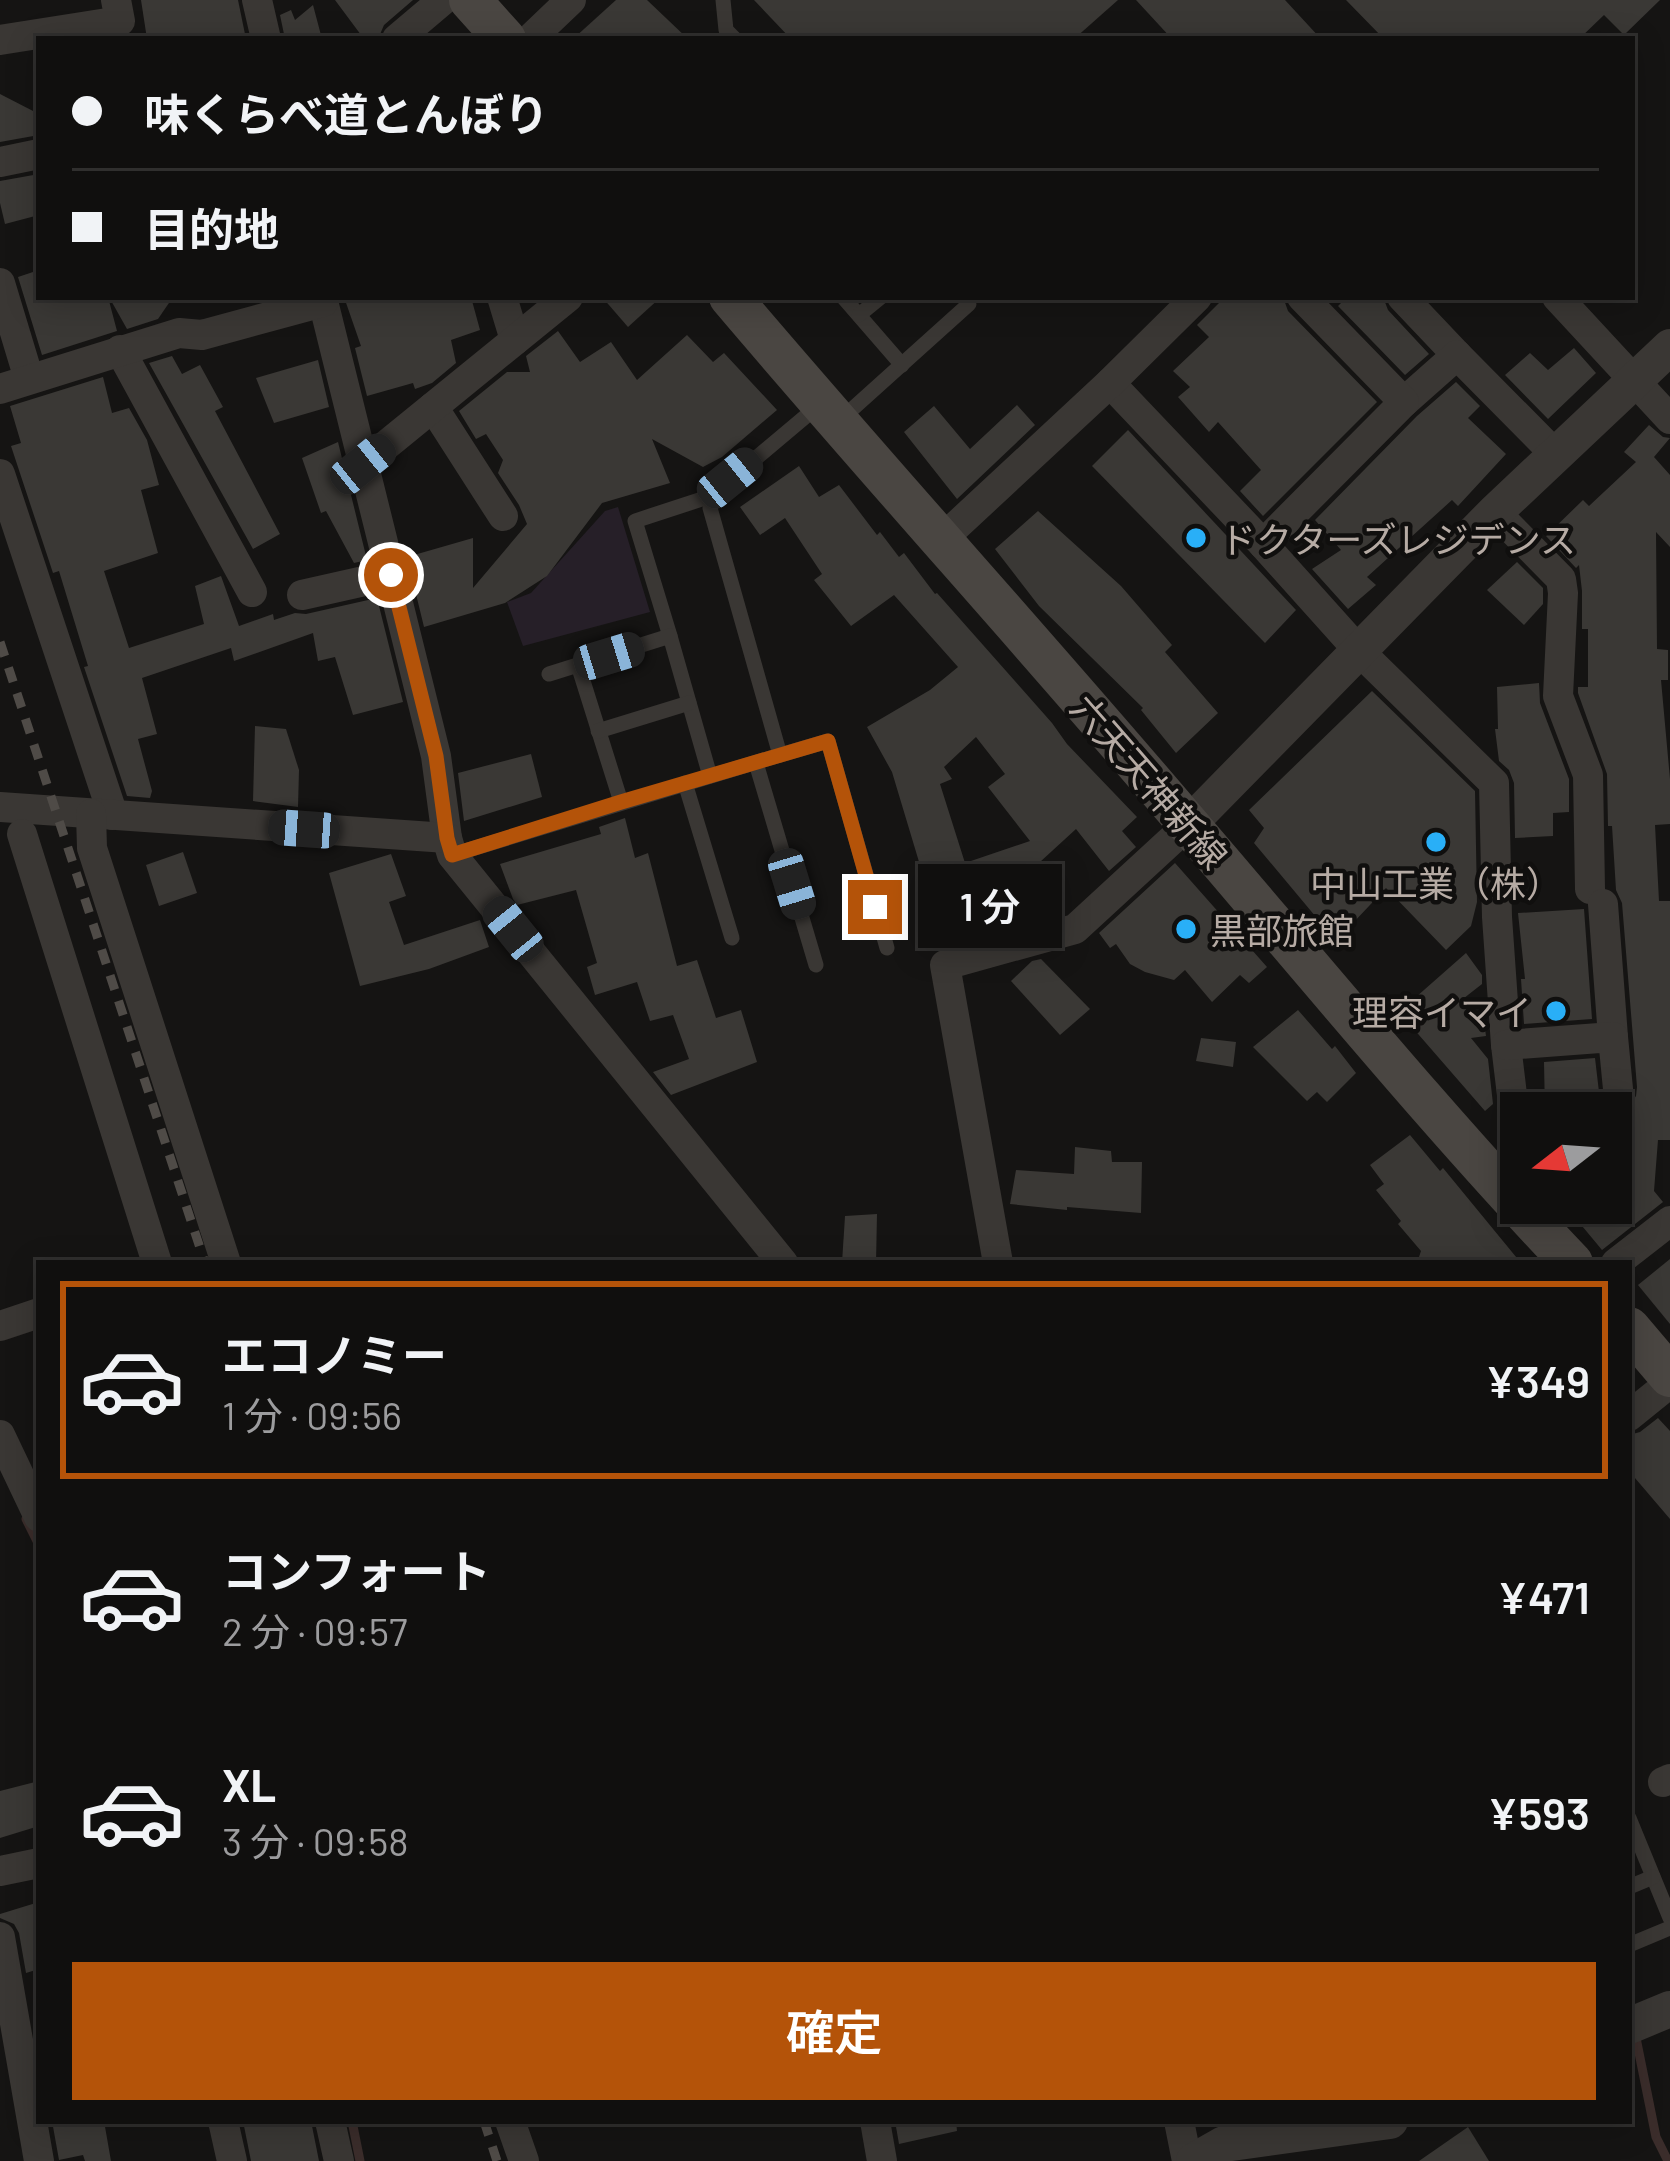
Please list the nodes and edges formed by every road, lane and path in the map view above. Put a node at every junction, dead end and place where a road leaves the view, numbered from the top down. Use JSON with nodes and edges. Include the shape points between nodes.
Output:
{"nodes":[{"id":1,"x":116,"y":0,"type":"edge"},
{"id":2,"x":257,"y":0,"type":"edge"},
{"id":3,"x":443,"y":0,"type":"edge"},
{"id":4,"x":470,"y":0,"type":"edge"},
{"id":5,"x":571,"y":0,"type":"edge"},
{"id":6,"x":723,"y":0,"type":"edge"},
{"id":7,"x":265,"y":36,"type":"edge"},
{"id":8,"x":401,"y":36,"type":"edge"},
{"id":9,"x":502,"y":36,"type":"edge"},
{"id":10,"x":533,"y":36,"type":"edge"},
{"id":11,"x":732,"y":36,"type":"edge"},
{"id":12,"x":0,"y":40,"type":"edge"},
{"id":13,"x":36,"y":155,"type":"edge"},
{"id":14,"x":0,"y":162,"type":"edge"},
{"id":15,"x":0,"y":283,"type":"edge"},
{"id":16,"x":320,"y":300,"type":"edge"},
{"id":17,"x":323,"y":300,"type":"edge"},
{"id":18,"x":503,"y":300,"type":"edge"},
{"id":19,"x":564,"y":300,"type":"edge"},
{"id":20,"x":733,"y":300,"type":"edge"},
{"id":21,"x":846,"y":300,"type":"edge"},
{"id":22,"x":877,"y":300,"type":"edge"},
{"id":23,"x":967,"y":300,"type":"edge"},
{"id":24,"x":1194,"y":300,"type":"edge"},
{"id":25,"x":1305,"y":300,"type":"edge"},
{"id":26,"x":1405,"y":300,"type":"edge"},
{"id":27,"x":1560,"y":300,"type":"edge"},
{"id":28,"x":859,"y":315,"type":"junction"},
{"id":29,"x":515,"y":340,"type":"junction"},
{"id":30,"x":1670,"y":347,"type":"edge"},
{"id":31,"x":119,"y":350,"type":"junction"},
{"id":32,"x":1457,"y":355,"type":"junction"},
{"id":33,"x":902,"y":365,"type":"junction"},
{"id":34,"x":1635,"y":379,"type":"junction"},
{"id":35,"x":1111,"y":383,"type":"junction"},
{"id":36,"x":15,"y":384,"type":"edge"},
{"id":37,"x":1404,"y":402,"type":"junction"},
{"id":38,"x":434,"y":406,"type":"junction"},
{"id":39,"x":828,"y":414,"type":"junction"},
{"id":40,"x":1670,"y":419,"type":"edge"},
{"id":41,"x":1556,"y":455,"type":"junction"},
{"id":42,"x":363,"y":464,"type":"junction"},
{"id":43,"x":0,"y":474,"type":"edge"},
{"id":44,"x":711,"y":496,"type":"junction"},
{"id":45,"x":1495,"y":512,"type":"junction"},
{"id":46,"x":503,"y":516,"type":"dead end"},
{"id":47,"x":940,"y":541,"type":"junction"},
{"id":48,"x":1263,"y":544,"type":"junction"},
{"id":49,"x":391,"y":575,"type":"junction"},
{"id":50,"x":251,"y":592,"type":"dead end"},
{"id":51,"x":302,"y":596,"type":"dead end"},
{"id":52,"x":670,"y":636,"type":"junction"},
{"id":53,"x":1359,"y":651,"type":"junction"},
{"id":54,"x":578,"y":665,"type":"junction"},
{"id":55,"x":548,"y":674,"type":"dead end"},
{"id":56,"x":689,"y":704,"type":"junction"},
{"id":57,"x":598,"y":731,"type":"junction"},
{"id":58,"x":780,"y":755,"type":"junction"},
{"id":59,"x":756,"y":763,"type":"junction"},
{"id":60,"x":710,"y":776,"type":"junction"},
{"id":61,"x":686,"y":783,"type":"junction"},
{"id":62,"x":621,"y":802,"type":"junction"},
{"id":63,"x":0,"y":807,"type":"edge"},
{"id":64,"x":102,"y":814,"type":"junction"},
{"id":65,"x":1189,"y":824,"type":"junction"},
{"id":66,"x":22,"y":834,"type":"dead end"},
{"id":67,"x":450,"y":847,"type":"junction"},
{"id":68,"x":732,"y":938,"type":"dead end"},
{"id":69,"x":887,"y":948,"type":"dead end"},
{"id":70,"x":816,"y":965,"type":"dead end"},
{"id":71,"x":1613,"y":1037,"type":"junction"},
{"id":72,"x":1506,"y":1045,"type":"junction"},
{"id":73,"x":1618,"y":1090,"type":"dead end"},
{"id":74,"x":1510,"y":1092,"type":"edge"},
{"id":75,"x":1500,"y":1163,"type":"edge"},
{"id":76,"x":1670,"y":1221,"type":"edge"},
{"id":77,"x":1546,"y":1224,"type":"edge"},
{"id":78,"x":157,"y":1260,"type":"edge"},
{"id":79,"x":225,"y":1260,"type":"edge"},
{"id":80,"x":781,"y":1260,"type":"edge"},
{"id":81,"x":989,"y":1260,"type":"edge"},
{"id":82,"x":1570,"y":1260,"type":"edge"},
{"id":83,"x":1620,"y":1260,"type":"edge"},
{"id":84,"x":36,"y":1313,"type":"edge"},
{"id":85,"x":0,"y":1326,"type":"edge"},
{"id":86,"x":1632,"y":1332,"type":"edge"},
{"id":87,"x":1670,"y":1380,"type":"edge"},
{"id":88,"x":1632,"y":1413,"type":"edge"},
{"id":89,"x":0,"y":1435,"type":"edge"},
{"id":90,"x":36,"y":1511,"type":"edge"},
{"id":91,"x":1632,"y":1825,"type":"edge"},
{"id":92,"x":36,"y":1864,"type":"edge"},
{"id":93,"x":0,"y":1871,"type":"edge"},
{"id":94,"x":1653,"y":1877,"type":"junction"},
{"id":95,"x":1632,"y":1886,"type":"edge"},
{"id":96,"x":1670,"y":1918,"type":"edge"},
{"id":97,"x":1670,"y":1928,"type":"edge"},
{"id":98,"x":0,"y":1937,"type":"edge"},
{"id":99,"x":1632,"y":1944,"type":"edge"},
{"id":100,"x":1670,"y":2009,"type":"edge"},
{"id":101,"x":1632,"y":2025,"type":"edge"},
{"id":102,"x":225,"y":2124,"type":"edge"},
{"id":103,"x":331,"y":2124,"type":"edge"},
{"id":104,"x":511,"y":2124,"type":"edge"},
{"id":105,"x":876,"y":2124,"type":"edge"},
{"id":106,"x":1180,"y":2124,"type":"edge"},
{"id":107,"x":1368,"y":2124,"type":"edge"},
{"id":108,"x":39,"y":2161,"type":"edge"},
{"id":109,"x":232,"y":2161,"type":"edge"},
{"id":110,"x":339,"y":2161,"type":"edge"},
{"id":111,"x":524,"y":2161,"type":"edge"},
{"id":112,"x":882,"y":2161,"type":"edge"},
{"id":113,"x":1191,"y":2161,"type":"edge"}],
"edges":[{"from":1,"to":12,"type":"street","via":[[120,21]]},
{"from":2,"to":7,"type":"street"},
{"from":3,"to":8,"type":"street"},
{"from":4,"to":9,"type":"main road"},
{"from":5,"to":10,"type":"street"},
{"from":6,"to":11,"type":"lane"},
{"from":13,"to":14,"type":"street"},
{"from":15,"to":36,"type":"street"},
{"from":16,"to":31,"type":"street"},
{"from":17,"to":42,"type":"street"},
{"from":18,"to":29,"type":"street"},
{"from":19,"to":29,"type":"street"},
{"from":20,"to":39,"type":"main road","name":"六天天神新線"},
{"from":21,"to":28,"type":"lane"},
{"from":22,"to":28,"type":"lane"},
{"from":23,"to":33,"type":"lane"},
{"from":24,"to":35,"type":"street"},
{"from":25,"to":37,"type":"street"},
{"from":26,"to":32,"type":"street"},
{"from":27,"to":34,"type":"street"},
{"from":28,"to":33,"type":"lane"},
{"from":29,"to":38,"type":"street"},
{"from":30,"to":34,"type":"street"},
{"from":31,"to":36,"type":"street"},
{"from":31,"to":50,"type":"street"},
{"from":32,"to":37,"type":"street"},
{"from":32,"to":41,"type":"street"},
{"from":33,"to":39,"type":"lane"},
{"from":34,"to":40,"type":"street"},
{"from":34,"to":41,"type":"street"},
{"from":35,"to":47,"type":"street"},
{"from":35,"to":48,"type":"street"},
{"from":37,"to":48,"type":"street"},
{"from":38,"to":42,"type":"street"},
{"from":38,"to":46,"type":"street"},
{"from":39,"to":44,"type":"lane"},
{"from":39,"to":47,"type":"main road","name":"六天天神新線"},
{"from":41,"to":45,"type":"street"},
{"from":42,"to":49,"type":"street"},
{"from":43,"to":64,"type":"street"},
{"from":44,"to":52,"type":"lane","via":[[635,521]]},
{"from":44,"to":58,"type":"lane"},
{"from":45,"to":53,"type":"street"},
{"from":45,"to":71,"type":"street","via":[[1561,579],[1558,696],[1588,775]]},
{"from":47,"to":65,"type":"main road","name":"六天天神新線"},
{"from":48,"to":53,"type":"street"},
{"from":49,"to":51,"type":"street"},
{"from":49,"to":67,"type":"street"},
{"from":52,"to":54,"type":"lane"},
{"from":52,"to":56,"type":"lane"},
{"from":53,"to":65,"type":"street"},
{"from":53,"to":72,"type":"street","via":[[1494,783]]},
{"from":54,"to":55,"type":"lane"},
{"from":54,"to":57,"type":"lane"},
{"from":56,"to":57,"type":"lane"},
{"from":56,"to":60,"type":"lane"},
{"from":57,"to":62,"type":"lane"},
{"from":58,"to":59,"type":"lane"},
{"from":58,"to":69,"type":"lane","via":[[828,741]]},
{"from":59,"to":60,"type":"lane"},
{"from":59,"to":70,"type":"lane"},
{"from":60,"to":61,"type":"lane"},
{"from":61,"to":62,"type":"lane"},
{"from":61,"to":68,"type":"lane"},
{"from":62,"to":67,"type":"lane"},
{"from":63,"to":64,"type":"street"},
{"from":64,"to":67,"type":"street"},
{"from":64,"to":79,"type":"street","via":[[92,848]]},
{"from":65,"to":75,"type":"main road","name":"六天天神新線"},
{"from":65,"to":81,"type":"street","via":[[1075,929],[945,965]]},
{"from":66,"to":78,"type":"street"},
{"from":67,"to":80,"type":"street"},
{"from":71,"to":72,"type":"street"},
{"from":71,"to":73,"type":"street"},
{"from":72,"to":74,"type":"street"},
{"from":76,"to":83,"type":"street"},
{"from":77,"to":82,"type":"main road","name":"六天天神新線"},
{"from":84,"to":85,"type":"street"},
{"from":86,"to":87,"type":"main road"},
{"from":87,"to":88,"type":"street"},
{"from":89,"to":90,"type":"street"},
{"from":91,"to":94,"type":"lane"},
{"from":92,"to":93,"type":"street"},
{"from":94,"to":95,"type":"lane"},
{"from":94,"to":96,"type":"lane"},
{"from":97,"to":99,"type":"lane"},
{"from":98,"to":108,"type":"street"},
{"from":100,"to":101,"type":"street"},
{"from":102,"to":109,"type":"street"},
{"from":103,"to":110,"type":"street"},
{"from":104,"to":111,"type":"street"},
{"from":105,"to":112,"type":"street"},
{"from":106,"to":113,"type":"street"},
{"from":107,"to":113,"type":"street","via":[[1224,2144]]}]}
